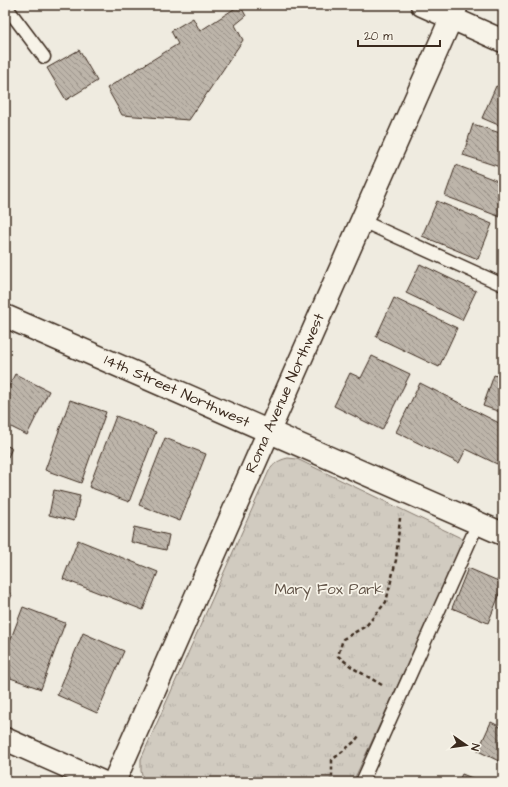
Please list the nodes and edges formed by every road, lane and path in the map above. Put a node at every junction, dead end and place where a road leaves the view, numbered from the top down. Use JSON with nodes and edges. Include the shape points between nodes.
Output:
{"nodes":[{"id":1,"x":5,"y":5,"type":"edge"},
{"id":2,"x":422,"y":5,"type":"edge"},
{"id":3,"x":454,"y":12,"type":"edge"},
{"id":4,"x":503,"y":41,"type":"edge"},
{"id":5,"x":44,"y":57,"type":"dead end"},
{"id":6,"x":362,"y":221,"type":"junction"},
{"id":7,"x":503,"y":285,"type":"edge"},
{"id":8,"x":5,"y":316,"type":"edge"},
{"id":9,"x":269,"y":431,"type":"junction"},
{"id":10,"x":400,"y":518,"type":"dead end"},
{"id":11,"x":478,"y":523,"type":"junction"},
{"id":12,"x":503,"y":534,"type":"edge"},
{"id":13,"x":380,"y":692,"type":"dead end"},
{"id":14,"x":362,"y":732,"type":"dead end"},
{"id":15,"x":5,"y":740,"type":"edge"},
{"id":16,"x":102,"y":782,"type":"edge"},
{"id":17,"x":114,"y":782,"type":"edge"},
{"id":18,"x":328,"y":782,"type":"edge"},
{"id":19,"x":362,"y":782,"type":"edge"}],
"edges":[{"from":1,"to":5,"type":"lane"},
{"from":2,"to":3,"type":"street"},
{"from":3,"to":4,"type":"street"},
{"from":3,"to":6,"type":"street","name":"Roma Avenue Northwest"},
{"from":6,"to":7,"type":"lane"},
{"from":6,"to":9,"type":"street","name":"Roma Avenue Northwest"},
{"from":8,"to":9,"type":"street","name":"14th Street Northwest"},
{"from":9,"to":11,"type":"street","name":"14th Street Northwest"},
{"from":9,"to":17,"type":"street","name":"Roma Avenue Northwest"},
{"from":10,"to":13,"type":"path","via":[[396,560],[386,602],[366,626],[343,639],[338,656],[382,685]]},
{"from":11,"to":12,"type":"street","name":"14th Street Northwest"},
{"from":11,"to":19,"type":"lane"},
{"from":14,"to":18,"type":"path","via":[[332,760],[332,780]]},
{"from":15,"to":16,"type":"street"}]}
